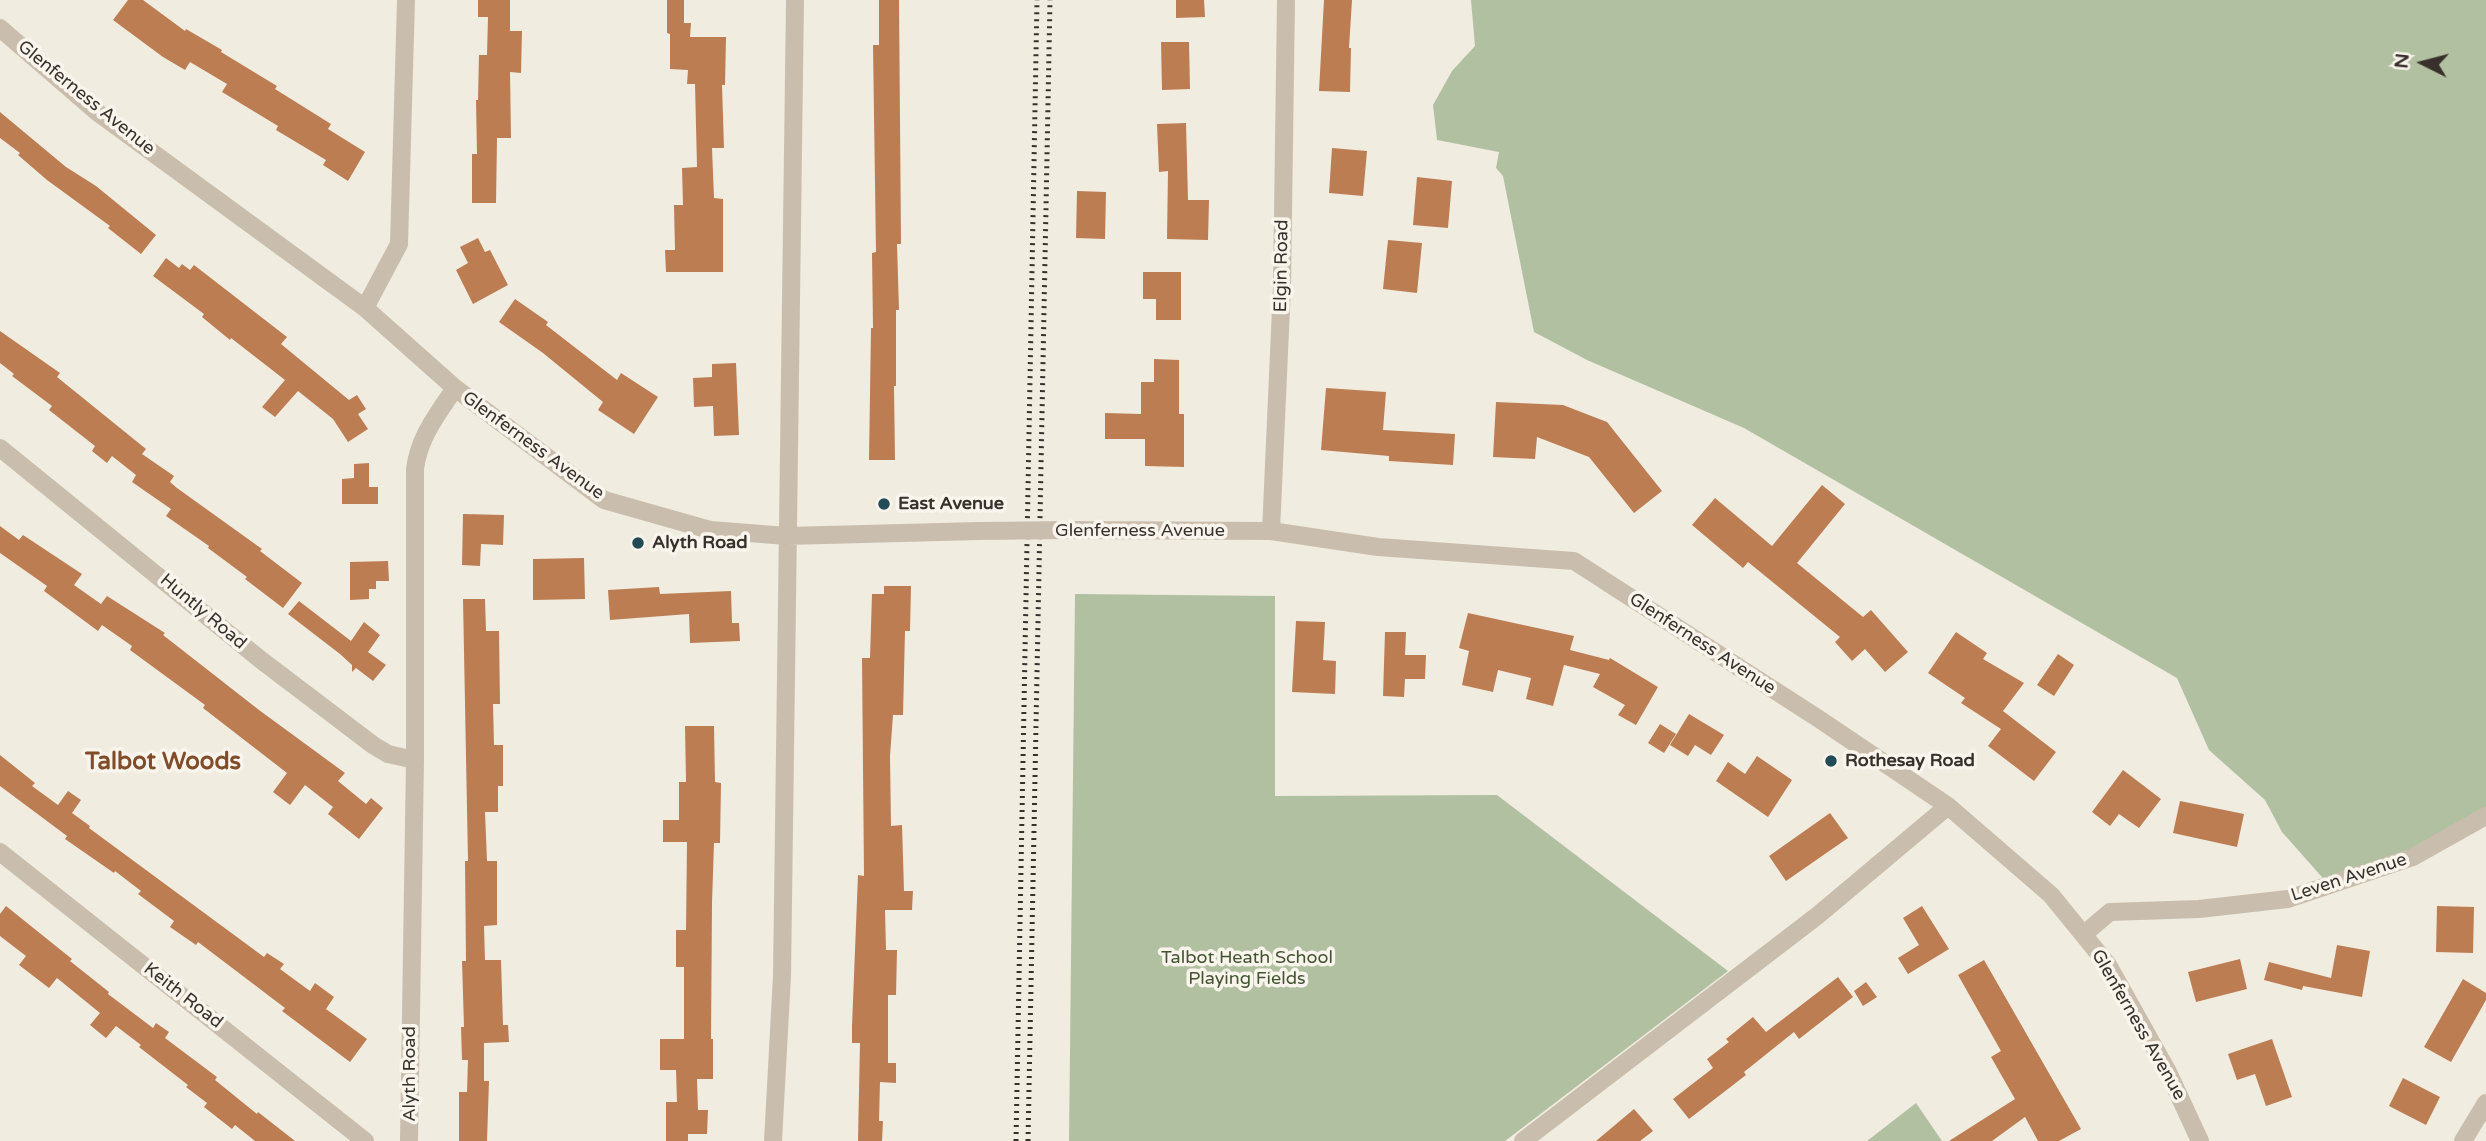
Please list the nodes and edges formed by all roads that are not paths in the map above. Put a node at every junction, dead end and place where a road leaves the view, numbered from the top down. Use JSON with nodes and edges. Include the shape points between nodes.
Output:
{"nodes":[{"id":1,"x":406,"y":0,"type":"edge"},
{"id":2,"x":795,"y":0,"type":"edge"},
{"id":3,"x":1286,"y":0,"type":"edge"},
{"id":4,"x":0,"y":28,"type":"edge"},
{"id":5,"x":365,"y":308,"type":"junction"},
{"id":6,"x":455,"y":388,"type":"junction"},
{"id":7,"x":0,"y":448,"type":"edge"},
{"id":8,"x":1271,"y":531,"type":"junction"},
{"id":9,"x":787,"y":536,"type":"junction"},
{"id":10,"x":415,"y":760,"type":"junction"},
{"id":11,"x":1948,"y":806,"type":"junction"},
{"id":12,"x":2486,"y":816,"type":"edge"},
{"id":13,"x":0,"y":852,"type":"edge"},
{"id":14,"x":2084,"y":934,"type":"junction"},
{"id":15,"x":2486,"y":1103,"type":"edge"},
{"id":16,"x":365,"y":1141,"type":"edge"},
{"id":17,"x":410,"y":1141,"type":"edge"},
{"id":18,"x":773,"y":1141,"type":"edge"},
{"id":19,"x":1523,"y":1141,"type":"edge"},
{"id":20,"x":2200,"y":1141,"type":"edge"},
{"id":21,"x":2463,"y":1141,"type":"edge"}],
"edges":[{"from":1,"to":5,"type":"street","via":[[399,244]]},
{"from":2,"to":9,"type":"street"},
{"from":3,"to":8,"type":"street","name":"Elgin Road","via":[[1282,286]]},
{"from":4,"to":5,"type":"street","name":"Glenferness Avenue","via":[[97,112]]},
{"from":5,"to":6,"type":"street","name":"Glenferness Avenue"},
{"from":6,"to":9,"type":"street","name":"Glenferness Avenue","via":[[604,500],[710,530]]},
{"from":6,"to":10,"type":"street","name":"Alyth Road","via":[[424,434],[415,469]]},
{"from":7,"to":10,"type":"street","name":"Huntly Road","via":[[373,745]]},
{"from":8,"to":9,"type":"street","name":"Glenferness Avenue","bridge":true},
{"from":8,"to":11,"type":"street","name":"Glenferness Avenue","via":[[1378,547],[1574,561]]},
{"from":9,"to":18,"type":"street","via":[[782,976]]},
{"from":10,"to":17,"type":"street","name":"Alyth Road"},
{"from":11,"to":14,"type":"street","name":"Glenferness Avenue","via":[[2052,895]]},
{"from":11,"to":19,"type":"street","via":[[1817,916]]},
{"from":12,"to":14,"type":"street","name":"Leven Avenue","via":[[2413,857],[2288,899],[2110,912]]},
{"from":13,"to":16,"type":"street","name":"Keith Road"},
{"from":14,"to":20,"type":"street","name":"Glenferness Avenue","via":[[2108,965],[2168,1072]]},
{"from":15,"to":21,"type":"street"}]}
